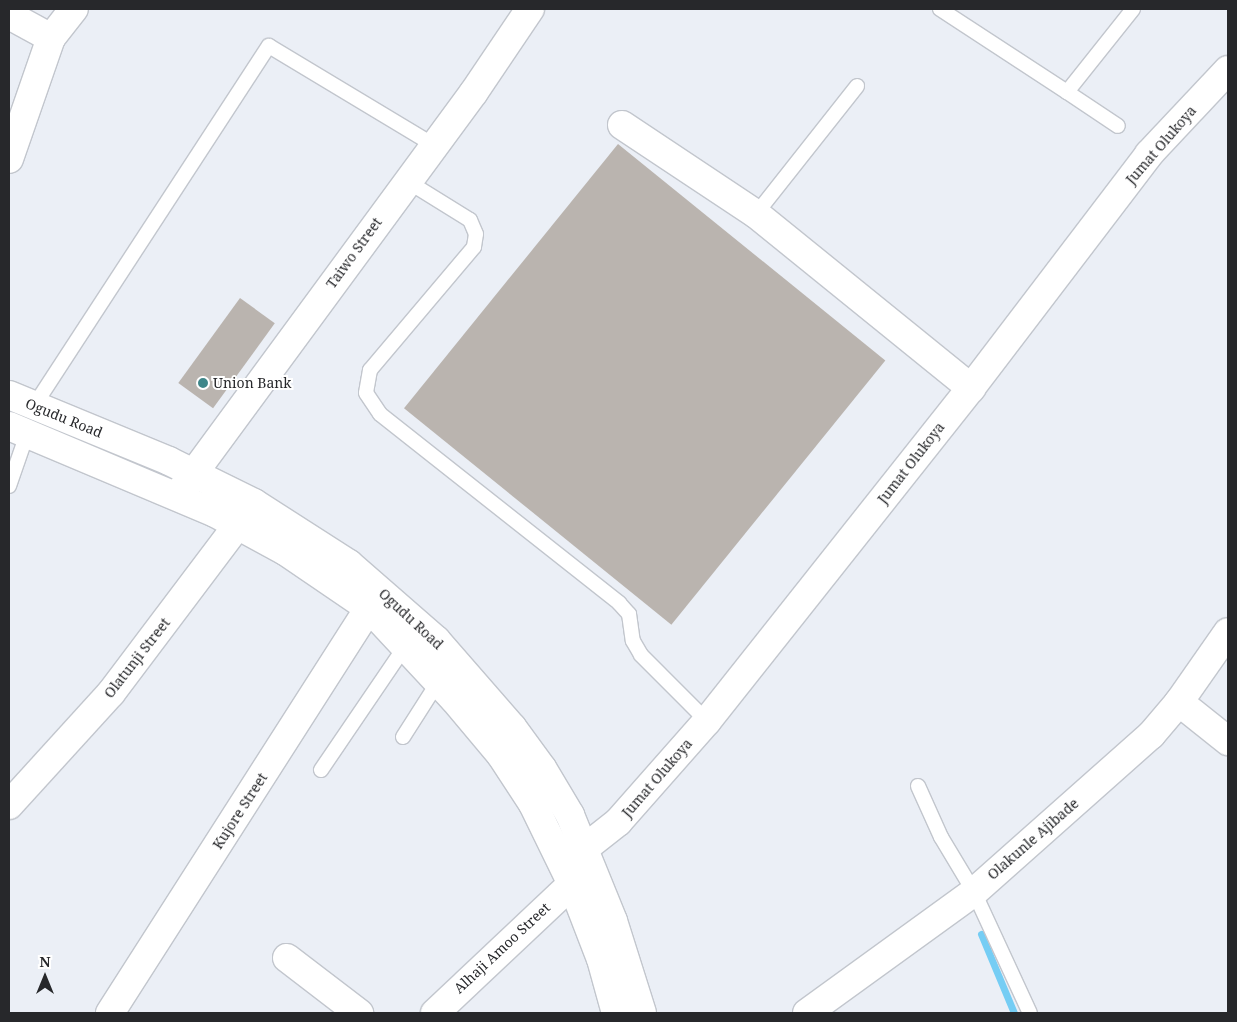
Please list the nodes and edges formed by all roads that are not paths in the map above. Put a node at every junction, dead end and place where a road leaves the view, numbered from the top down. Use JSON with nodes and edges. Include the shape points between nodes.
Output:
{"nodes":[{"id":1,"x":74,"y":9,"type":"edge"},
{"id":2,"x":530,"y":9,"type":"edge"},
{"id":3,"x":940,"y":9,"type":"edge"},
{"id":4,"x":1133,"y":9,"type":"edge"},
{"id":5,"x":9,"y":15,"type":"edge"},
{"id":6,"x":51,"y":38,"type":"junction"},
{"id":7,"x":1228,"y":70,"type":"edge"},
{"id":8,"x":857,"y":86,"type":"dead end"},
{"id":9,"x":1068,"y":92,"type":"junction"},
{"id":10,"x":622,"y":125,"type":"dead end"},
{"id":11,"x":1118,"y":126,"type":"dead end"},
{"id":12,"x":434,"y":145,"type":"junction"},
{"id":13,"x":9,"y":159,"type":"edge"},
{"id":14,"x":407,"y":182,"type":"junction"},
{"id":15,"x":756,"y":214,"type":"junction"},
{"id":16,"x":971,"y":388,"type":"junction"},
{"id":17,"x":9,"y":395,"type":"edge"},
{"id":18,"x":34,"y":406,"type":"junction"},
{"id":19,"x":18,"y":430,"type":"edge"},
{"id":20,"x":193,"y":472,"type":"junction"},
{"id":21,"x":9,"y":486,"type":"edge"},
{"id":22,"x":177,"y":496,"type":"junction"},
{"id":23,"x":247,"y":514,"type":"junction"},
{"id":24,"x":369,"y":608,"type":"junction"},
{"id":25,"x":1228,"y":632,"type":"edge"},
{"id":26,"x":406,"y":645,"type":"junction"},
{"id":27,"x":438,"y":682,"type":"junction"},
{"id":28,"x":1179,"y":702,"type":"junction"},
{"id":29,"x":707,"y":721,"type":"junction"},
{"id":30,"x":402,"y":736,"type":"dead end"},
{"id":31,"x":1228,"y":741,"type":"edge"},
{"id":32,"x":321,"y":770,"type":"dead end"},
{"id":33,"x":918,"y":786,"type":"dead end"},
{"id":34,"x":12,"y":794,"type":"edge"},
{"id":35,"x":584,"y":848,"type":"junction"},
{"id":36,"x":572,"y":884,"type":"junction"},
{"id":37,"x":974,"y":892,"type":"junction"},
{"id":38,"x":287,"y":958,"type":"dead end"},
{"id":39,"x":110,"y":1013,"type":"edge"},
{"id":40,"x":359,"y":1013,"type":"edge"},
{"id":41,"x":435,"y":1013,"type":"edge"},
{"id":42,"x":616,"y":1013,"type":"edge"},
{"id":43,"x":642,"y":1013,"type":"edge"},
{"id":44,"x":807,"y":1013,"type":"edge"},
{"id":45,"x":1030,"y":1013,"type":"edge"}],
"edges":[{"from":1,"to":6,"type":"street"},
{"from":2,"to":12,"type":"street","name":"Taiwo Street"},
{"from":3,"to":9,"type":"lane"},
{"from":4,"to":9,"type":"lane"},
{"from":5,"to":6,"type":"street"},
{"from":6,"to":13,"type":"street"},
{"from":7,"to":16,"type":"street","name":"Jumat Olukoya","via":[[1149,154]]},
{"from":8,"to":15,"type":"lane"},
{"from":9,"to":11,"type":"lane"},
{"from":10,"to":15,"type":"street"},
{"from":12,"to":14,"type":"street","name":"Taiwo Street"},
{"from":12,"to":18,"type":"lane","via":[[269,46]]},
{"from":14,"to":20,"type":"street","name":"Taiwo Street"},
{"from":14,"to":29,"type":"lane","via":[[470,220],[476,234],[474,247],[370,370],[366,393],[380,414],[619,603],[630,614],[633,641],[641,655]]},
{"from":15,"to":16,"type":"street"},
{"from":16,"to":29,"type":"street","name":"Jumat Olukoya"},
{"from":17,"to":18,"type":"street","name":"Ogudu Road"},
{"from":18,"to":20,"type":"street","name":"Ogudu Road"},
{"from":19,"to":21,"type":"lane"},
{"from":19,"to":22,"type":"street","name":"Ogudu Road"},
{"from":20,"to":22,"type":"street","name":"Taiwo Street"},
{"from":20,"to":23,"type":"street","name":"Ogudu Road"},
{"from":22,"to":23,"type":"street","name":"Ogudu Road"},
{"from":23,"to":24,"type":"street","name":"Ogudu Road","via":[[285,551]]},
{"from":23,"to":34,"type":"street","name":"Olatunji Street","via":[[111,693]]},
{"from":23,"to":35,"type":"street","name":"Ogudu Road","via":[[349,564],[436,640],[512,727],[542,768]]},
{"from":24,"to":26,"type":"street","name":"Ogudu Road"},
{"from":24,"to":39,"type":"street","name":"Kujore Street"},
{"from":25,"to":28,"type":"street","name":"Olakunle Ajibade"},
{"from":26,"to":27,"type":"street","name":"Ogudu Road"},
{"from":26,"to":32,"type":"lane"},
{"from":27,"to":30,"type":"lane"},
{"from":27,"to":36,"type":"street","name":"Ogudu Road","via":[[501,756],[517,780],[551,836]]},
{"from":28,"to":31,"type":"street"},
{"from":28,"to":37,"type":"street","name":"Olakunle Ajibade","via":[[1151,735]]},
{"from":29,"to":35,"type":"street","name":"Jumat Olukoya","via":[[618,822]]},
{"from":33,"to":37,"type":"lane","via":[[941,837]]},
{"from":35,"to":43,"type":"street","name":"Ogudu Road"},
{"from":36,"to":41,"type":"street","name":"Alhaji Amoo Street"},
{"from":36,"to":42,"type":"street","name":"Ogudu Road","via":[[601,959]]},
{"from":37,"to":44,"type":"street","name":"Olakunle Ajibade"},
{"from":37,"to":45,"type":"lane"},
{"from":38,"to":40,"type":"street"}]}
